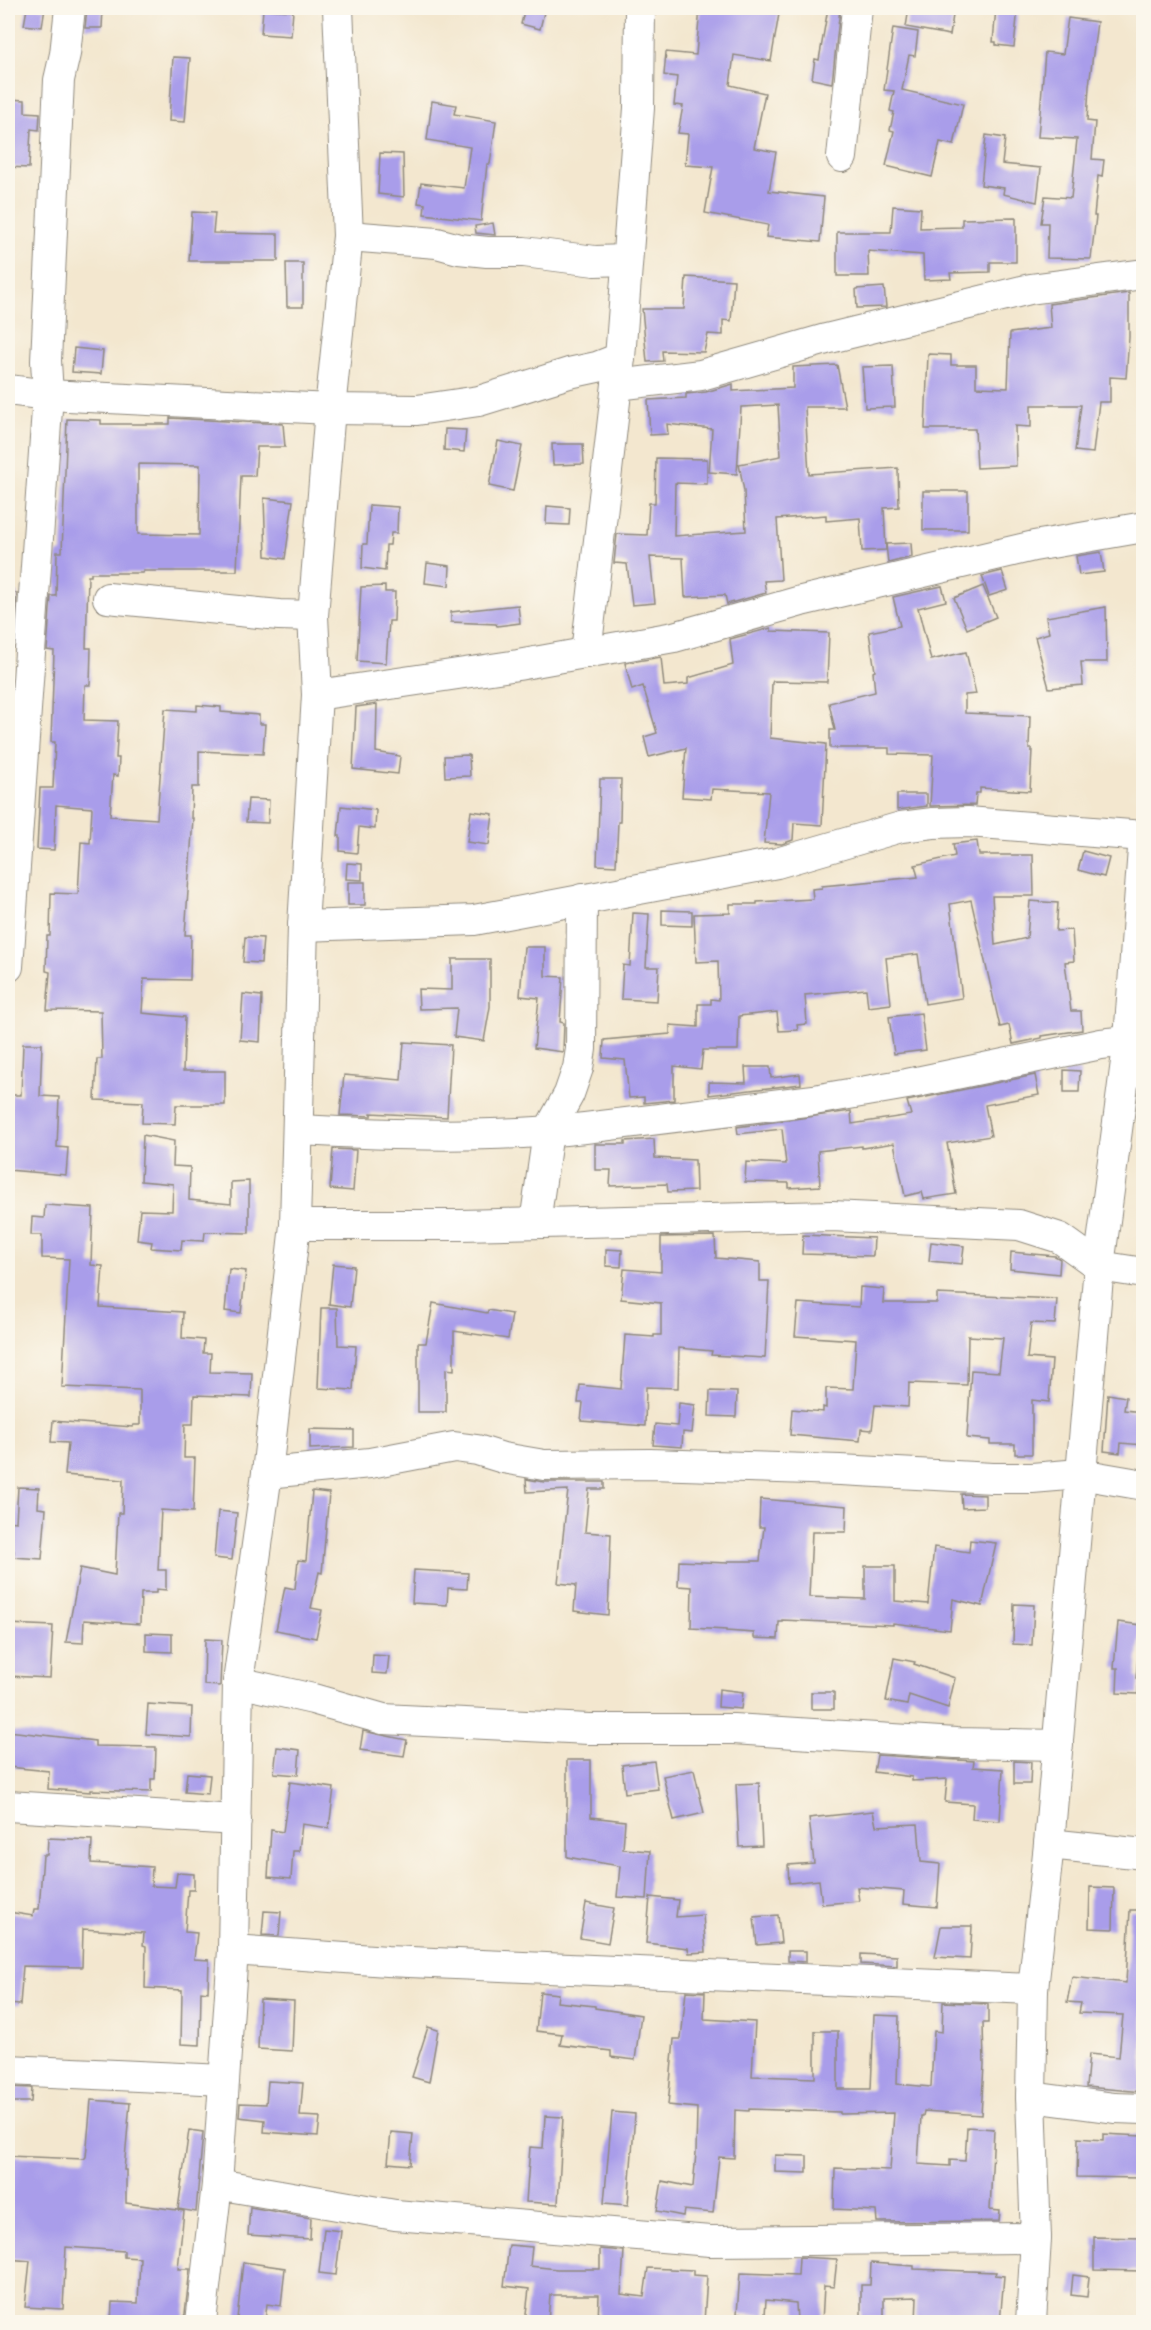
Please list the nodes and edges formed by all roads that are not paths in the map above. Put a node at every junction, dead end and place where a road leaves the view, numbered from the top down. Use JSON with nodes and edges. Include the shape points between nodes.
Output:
{"nodes":[{"id":1,"x":70,"y":8,"type":"edge"},
{"id":2,"x":338,"y":8,"type":"edge"},
{"id":3,"x":640,"y":8,"type":"edge"},
{"id":4,"x":858,"y":8,"type":"edge"},
{"id":5,"x":842,"y":157,"type":"dead end"},
{"id":6,"x":348,"y":236,"type":"junction"},
{"id":7,"x":627,"y":260,"type":"junction"},
{"id":8,"x":1143,"y":274,"type":"edge"},
{"id":9,"x":618,"y":372,"type":"junction"},
{"id":10,"x":8,"y":390,"type":"edge"},
{"id":11,"x":48,"y":395,"type":"junction"},
{"id":12,"x":330,"y":409,"type":"junction"},
{"id":13,"x":1143,"y":527,"type":"edge"},
{"id":14,"x":108,"y":598,"type":"dead end"},
{"id":15,"x":313,"y":616,"type":"junction"},
{"id":16,"x":586,"y":653,"type":"junction"},
{"id":17,"x":317,"y":695,"type":"junction"},
{"id":18,"x":1143,"y":835,"type":"edge"},
{"id":19,"x":582,"y":899,"type":"junction"},
{"id":20,"x":303,"y":926,"type":"junction"},
{"id":21,"x":8,"y":967,"type":"edge"},
{"id":22,"x":1136,"y":1039,"type":"edge"},
{"id":23,"x":299,"y":1130,"type":"junction"},
{"id":24,"x":548,"y":1132,"type":"junction"},
{"id":25,"x":535,"y":1223,"type":"junction"},
{"id":26,"x":295,"y":1225,"type":"junction"},
{"id":27,"x":1099,"y":1266,"type":"junction"},
{"id":28,"x":1143,"y":1273,"type":"edge"},
{"id":29,"x":267,"y":1473,"type":"junction"},
{"id":30,"x":1080,"y":1474,"type":"junction"},
{"id":31,"x":1143,"y":1485,"type":"edge"},
{"id":32,"x":238,"y":1682,"type":"junction"},
{"id":33,"x":1058,"y":1745,"type":"junction"},
{"id":34,"x":8,"y":1806,"type":"edge"},
{"id":35,"x":236,"y":1820,"type":"junction"},
{"id":36,"x":1049,"y":1844,"type":"junction"},
{"id":37,"x":1143,"y":1854,"type":"edge"},
{"id":38,"x":233,"y":1950,"type":"junction"},
{"id":39,"x":1033,"y":1989,"type":"junction"},
{"id":40,"x":8,"y":2070,"type":"edge"},
{"id":41,"x":224,"y":2080,"type":"junction"},
{"id":42,"x":1031,"y":2097,"type":"junction"},
{"id":43,"x":1143,"y":2109,"type":"edge"},
{"id":44,"x":217,"y":2184,"type":"junction"},
{"id":45,"x":1036,"y":2238,"type":"junction"},
{"id":46,"x":201,"y":2322,"type":"edge"},
{"id":47,"x":1031,"y":2322,"type":"edge"}],
"edges":[{"from":1,"to":11,"type":"street","via":[[59,81],[46,361]]},
{"from":2,"to":6,"type":"street"},
{"from":3,"to":7,"type":"street","via":[[639,108]]},
{"from":4,"to":5,"type":"street"},
{"from":6,"to":7,"type":"street","via":[[437,243],[478,251]]},
{"from":6,"to":12,"type":"street"},
{"from":7,"to":9,"type":"street"},
{"from":8,"to":9,"type":"street","via":[[1030,289],[826,339],[701,375]]},
{"from":9,"to":12,"type":"street","via":[[597,368],[569,373],[479,401],[417,410]]},
{"from":9,"to":16,"type":"street"},
{"from":10,"to":11,"type":"street"},
{"from":11,"to":12,"type":"street"},
{"from":11,"to":21,"type":"street"},
{"from":12,"to":15,"type":"street"},
{"from":13,"to":16,"type":"street","via":[[1034,546],[801,601],[674,637]]},
{"from":14,"to":15,"type":"street"},
{"from":15,"to":17,"type":"street"},
{"from":16,"to":17,"type":"street"},
{"from":17,"to":20,"type":"street"},
{"from":18,"to":19,"type":"street","via":[[933,823],[901,827],[777,863]]},
{"from":18,"to":22,"type":"street"},
{"from":19,"to":20,"type":"street","via":[[474,920]]},
{"from":19,"to":24,"type":"street","via":[[581,1049],[569,1094]]},
{"from":20,"to":23,"type":"street"},
{"from":22,"to":24,"type":"street","via":[[814,1100]]},
{"from":22,"to":27,"type":"street"},
{"from":23,"to":24,"type":"street"},
{"from":23,"to":26,"type":"street"},
{"from":24,"to":25,"type":"street"},
{"from":25,"to":26,"type":"street"},
{"from":25,"to":27,"type":"street","via":[[832,1216],[1018,1224],[1060,1238]]},
{"from":26,"to":29,"type":"street"},
{"from":27,"to":28,"type":"street"},
{"from":27,"to":30,"type":"street"},
{"from":29,"to":30,"type":"street","via":[[370,1463],[454,1447],[544,1465],[828,1469],[993,1478]]},
{"from":29,"to":32,"type":"street"},
{"from":30,"to":31,"type":"street"},
{"from":30,"to":33,"type":"street"},
{"from":32,"to":33,"type":"street","via":[[313,1698],[383,1719],[589,1729],[733,1729],[934,1742]]},
{"from":32,"to":35,"type":"street"},
{"from":33,"to":36,"type":"street"},
{"from":34,"to":35,"type":"street"},
{"from":35,"to":38,"type":"street"},
{"from":36,"to":37,"type":"street"},
{"from":36,"to":39,"type":"street"},
{"from":38,"to":39,"type":"street","via":[[399,1962]]},
{"from":38,"to":41,"type":"street"},
{"from":39,"to":42,"type":"street"},
{"from":40,"to":41,"type":"street"},
{"from":41,"to":44,"type":"street"},
{"from":42,"to":43,"type":"street"},
{"from":42,"to":45,"type":"street"},
{"from":44,"to":45,"type":"street","via":[[395,2216],[710,2241]]},
{"from":44,"to":46,"type":"street"},
{"from":45,"to":47,"type":"street"}]}
